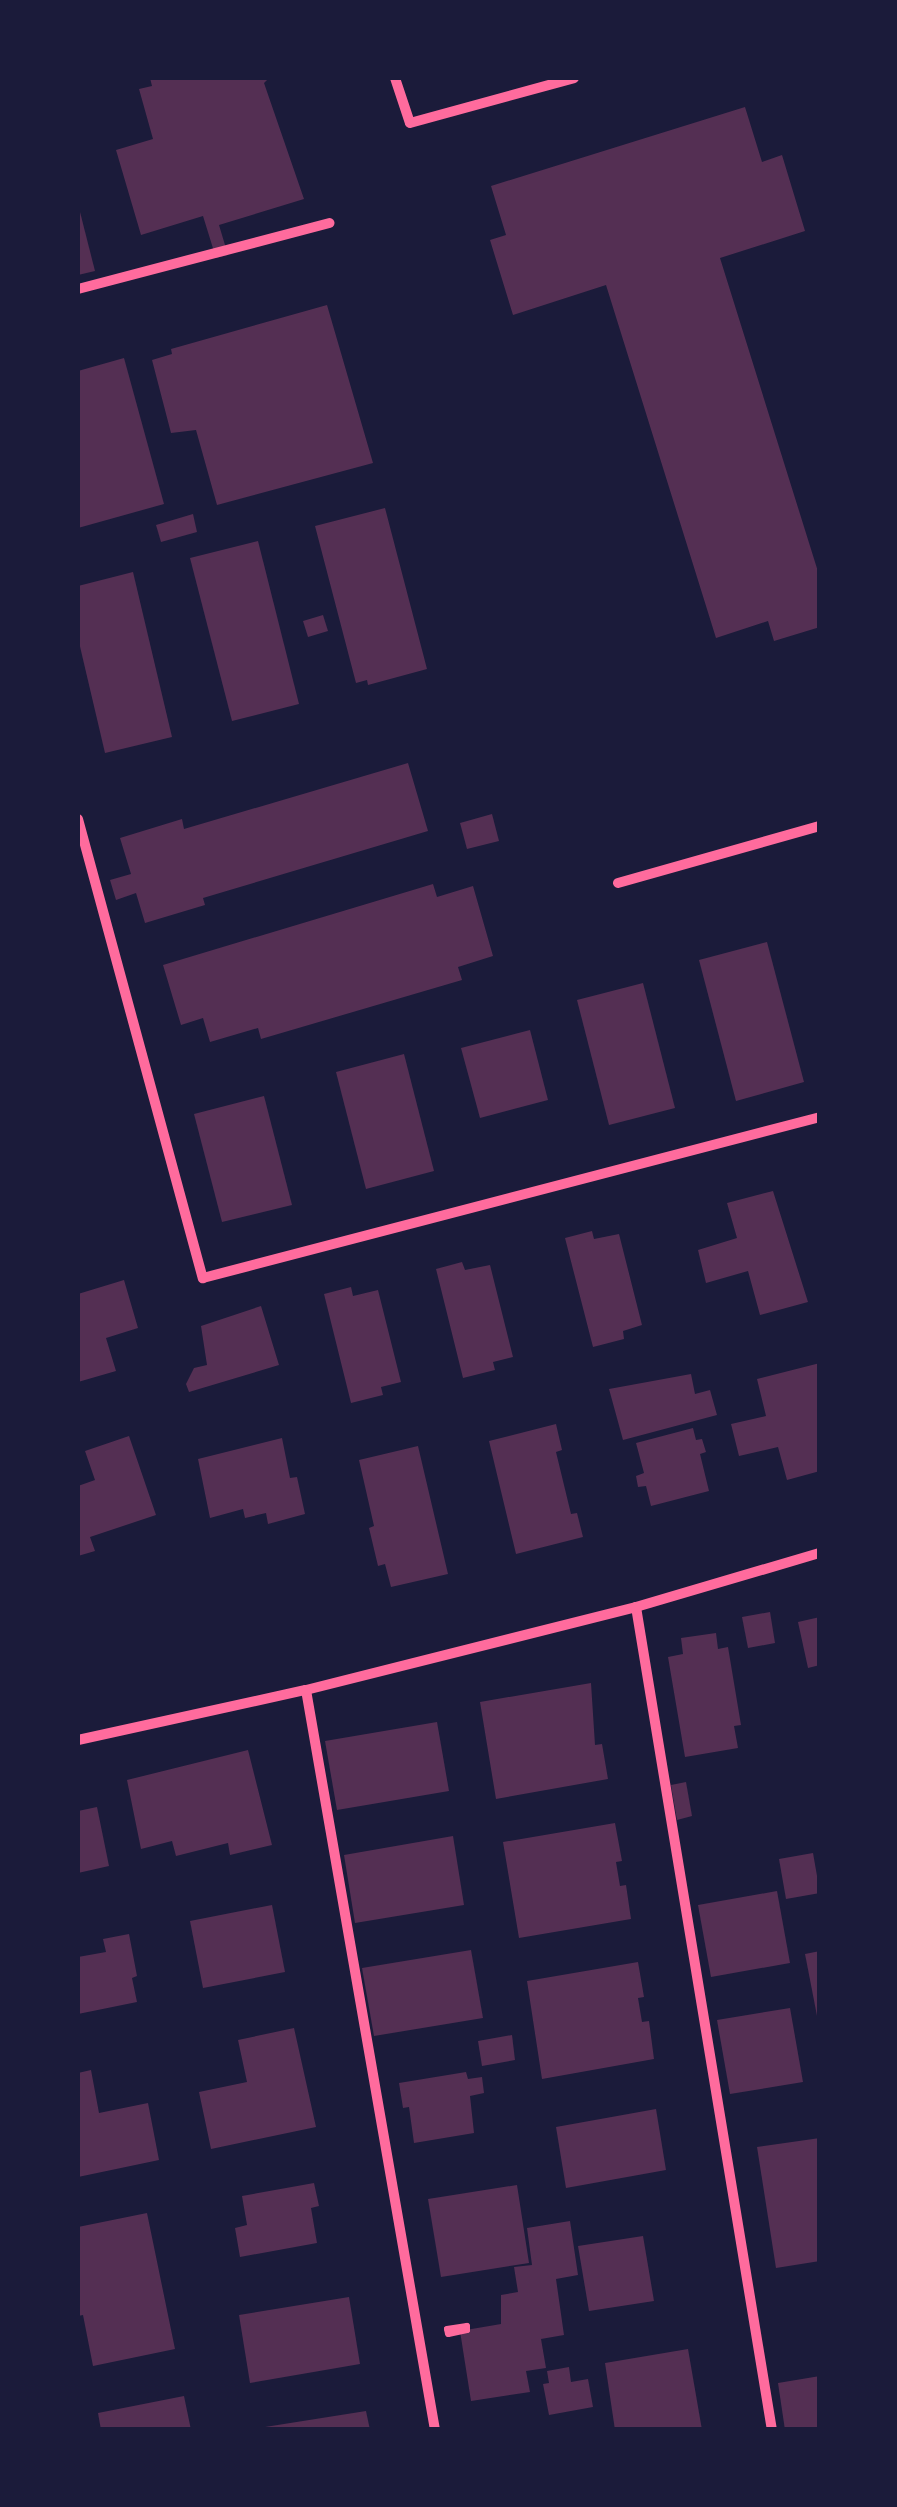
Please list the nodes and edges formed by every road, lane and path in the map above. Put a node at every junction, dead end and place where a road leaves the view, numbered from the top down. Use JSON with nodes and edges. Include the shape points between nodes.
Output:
{"nodes":[{"id":1,"x":395,"y":78,"type":"edge"},
{"id":2,"x":574,"y":78,"type":"edge"},
{"id":3,"x":330,"y":222,"type":"dead end"},
{"id":4,"x":78,"y":289,"type":"edge"},
{"id":5,"x":78,"y":819,"type":"edge"},
{"id":6,"x":820,"y":826,"type":"edge"},
{"id":7,"x":618,"y":882,"type":"dead end"},
{"id":8,"x":820,"y":1117,"type":"edge"},
{"id":9,"x":820,"y":1553,"type":"edge"},
{"id":10,"x":636,"y":1607,"type":"junction"},
{"id":11,"x":306,"y":1690,"type":"junction"},
{"id":12,"x":78,"y":1740,"type":"edge"},
{"id":13,"x":434,"y":2430,"type":"edge"},
{"id":14,"x":772,"y":2430,"type":"edge"}],
"edges":[{"from":1,"to":2,"type":"street","via":[[410,124]]},
{"from":3,"to":4,"type":"street"},
{"from":5,"to":8,"type":"street","via":[[203,1278]]},
{"from":6,"to":7,"type":"street"},
{"from":9,"to":10,"type":"street"},
{"from":10,"to":11,"type":"street"},
{"from":10,"to":14,"type":"street"},
{"from":11,"to":12,"type":"street"},
{"from":11,"to":13,"type":"street"}]}
